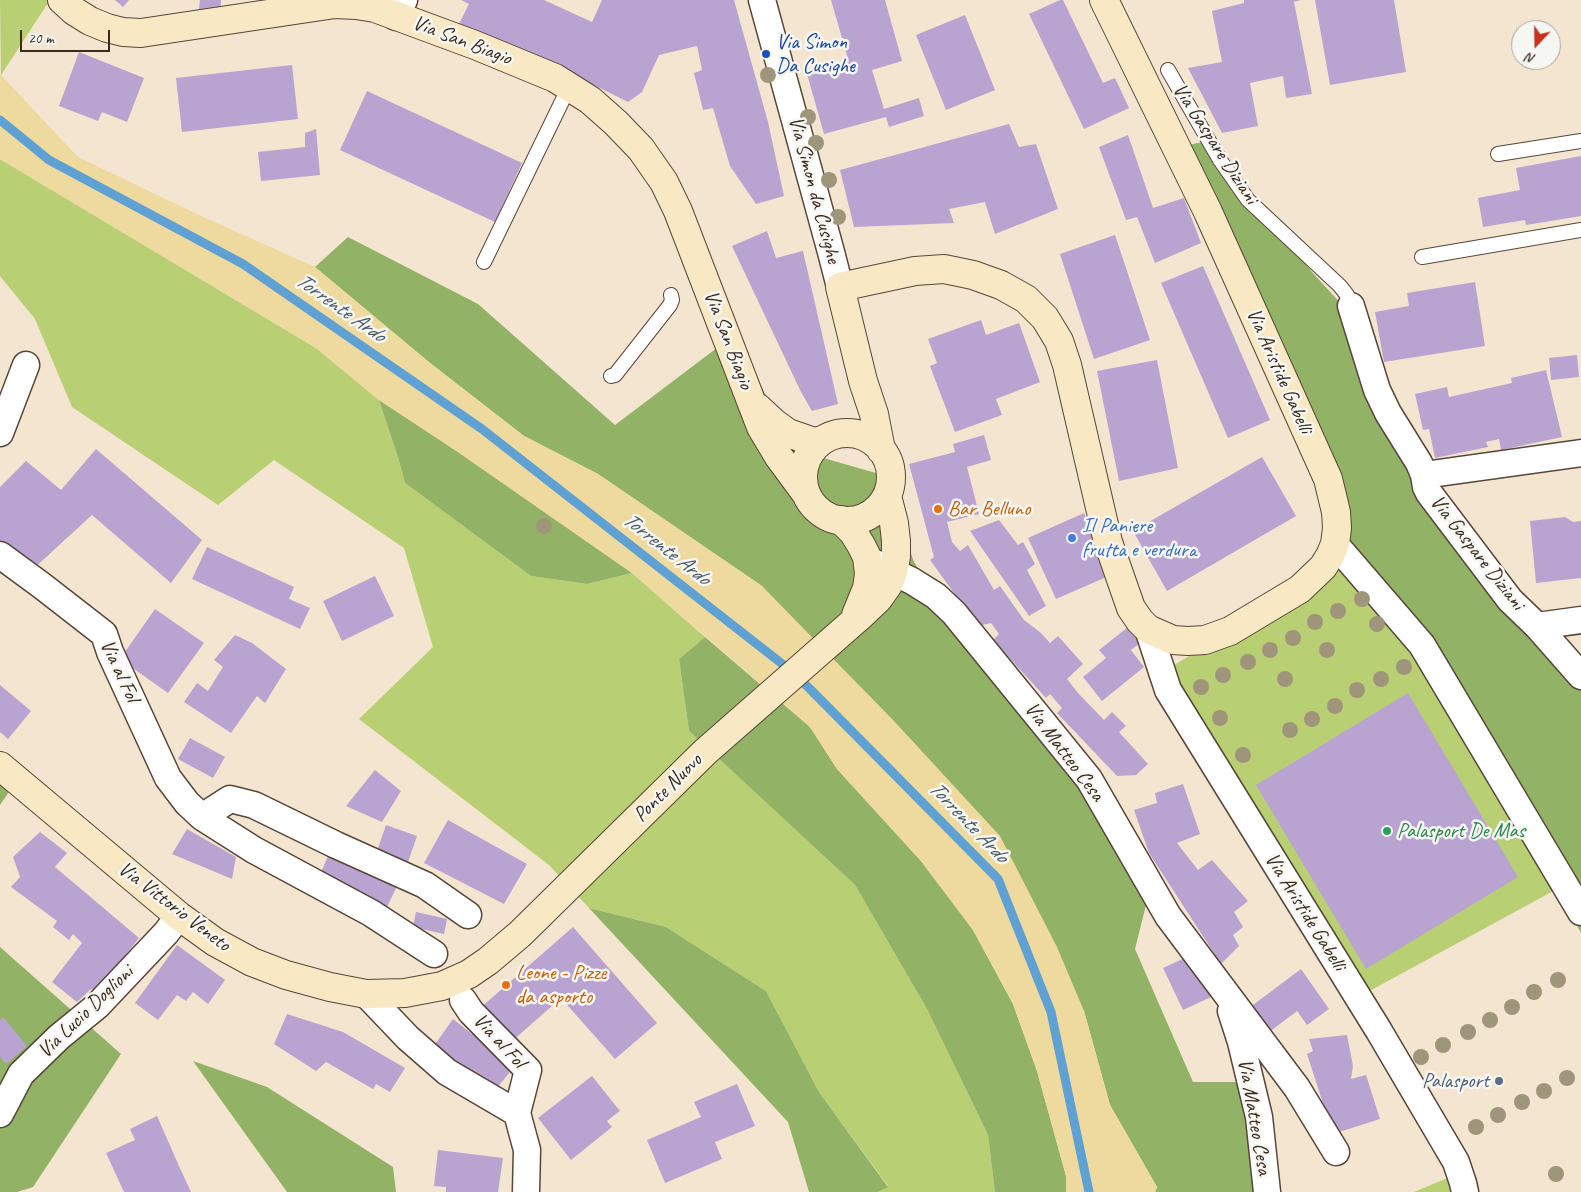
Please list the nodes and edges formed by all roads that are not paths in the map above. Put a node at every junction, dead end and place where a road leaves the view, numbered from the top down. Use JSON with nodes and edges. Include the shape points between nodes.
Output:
{"nodes":[{"id":1,"x":62,"y":0,"type":"edge"},
{"id":2,"x":762,"y":0,"type":"edge"},
{"id":3,"x":1104,"y":0,"type":"edge"},
{"id":4,"x":400,"y":8,"type":"edge"},
{"id":5,"x":1168,"y":70,"type":"dead end"},
{"id":6,"x":569,"y":87,"type":"junction"},
{"id":7,"x":1581,"y":141,"type":"edge"},
{"id":8,"x":1498,"y":154,"type":"dead end"},
{"id":9,"x":1581,"y":230,"type":"edge"},
{"id":10,"x":1422,"y":258,"type":"dead end"},
{"id":11,"x":484,"y":262,"type":"dead end"},
{"id":12,"x":840,"y":287,"type":"junction"},
{"id":13,"x":671,"y":295,"type":"dead end"},
{"id":14,"x":1351,"y":306,"type":"joint"},
{"id":15,"x":26,"y":365,"type":"dead end"},
{"id":16,"x":611,"y":376,"type":"dead end"},
{"id":17,"x":864,"y":381,"type":"junction"},
{"id":18,"x":752,"y":402,"type":"junction"},
{"id":19,"x":0,"y":433,"type":"edge"},
{"id":20,"x":832,"y":437,"type":"junction"},
{"id":21,"x":881,"y":450,"type":"junction"},
{"id":22,"x":1581,"y":453,"type":"edge"},
{"id":23,"x":1424,"y":475,"type":"junction"},
{"id":24,"x":807,"y":495,"type":"junction"},
{"id":25,"x":887,"y":496,"type":"junction"},
{"id":26,"x":841,"y":520,"type":"junction"},
{"id":27,"x":1335,"y":544,"type":"junction"},
{"id":28,"x":0,"y":555,"type":"edge"},
{"id":29,"x":867,"y":557,"type":"junction"},
{"id":30,"x":893,"y":572,"type":"junction"},
{"id":31,"x":855,"y":619,"type":"junction"},
{"id":32,"x":1581,"y":620,"type":"edge"},
{"id":33,"x":1537,"y":626,"type":"junction"},
{"id":34,"x":1148,"y":629,"type":"junction"},
{"id":35,"x":1581,"y":676,"type":"edge"},
{"id":36,"x":0,"y":766,"type":"edge"},
{"id":37,"x":202,"y":817,"type":"junction"},
{"id":38,"x":1581,"y":912,"type":"edge"},
{"id":39,"x":468,"y":915,"type":"dead end"},
{"id":40,"x":179,"y":916,"type":"junction"},
{"id":41,"x":434,"y":954,"type":"dead end"},
{"id":42,"x":488,"y":961,"type":"joint"},
{"id":43,"x":1220,"y":985,"type":"junction"},
{"id":44,"x":366,"y":994,"type":"junction"},
{"id":45,"x":463,"y":1000,"type":"dead end"},
{"id":46,"x":516,"y":1113,"type":"junction"},
{"id":47,"x":0,"y":1114,"type":"edge"},
{"id":48,"x":1336,"y":1152,"type":"dead end"},
{"id":49,"x":526,"y":1192,"type":"edge"},
{"id":50,"x":1267,"y":1192,"type":"edge"},
{"id":51,"x":1465,"y":1192,"type":"edge"}],
"edges":[{"from":1,"to":4,"type":"main road","name":"Via San Biagio","via":[[98,25],[141,33],[335,4]]},
{"from":2,"to":12,"type":"street","name":"Via Simon da Cusighe"},
{"from":3,"to":27,"type":"main road","name":"Via Aristide Gabelli","via":[[1208,212],[1328,479],[1336,512]]},
{"from":4,"to":6,"type":"main road","name":"Via San Biagio"},
{"from":5,"to":14,"type":"lane","name":"Via Gaspare Diziani","via":[[1220,160],[1248,200],[1340,286]]},
{"from":6,"to":11,"type":"lane"},
{"from":6,"to":18,"type":"main road","name":"Via San Biagio","via":[[590,100],[642,149],[664,182]]},
{"from":7,"to":8,"type":"lane"},
{"from":9,"to":10,"type":"lane"},
{"from":12,"to":17,"type":"main road","name":"Via Simon da Cusighe"},
{"from":12,"to":34,"type":"main road","name":"Via Aristide Gabelli","via":[[915,271],[944,269],[1001,285],[1026,299],[1045,318],[1059,341],[1067,365],[1117,569],[1131,608]]},
{"from":13,"to":16,"type":"lane","name":"Via San Biagio","via":[[670,305]]},
{"from":14,"to":23,"type":"street","name":"Via Gaspare Diziani","via":[[1382,402]]},
{"from":15,"to":19,"type":"street"},
{"from":17,"to":20,"type":"main road","name":"Via Simon da Cusighe","via":[[860,417],[854,425]]},
{"from":17,"to":21,"type":"main road","name":"Via Simon da Cusighe"},
{"from":18,"to":20,"type":"main road","name":"Via San Biagio","via":[[788,433],[814,442]]},
{"from":18,"to":24,"type":"main road","name":"Via San Biagio","via":[[779,457]]},
{"from":20,"to":21,"type":"main road","via":[[855,434],[870,440]]},
{"from":20,"to":24,"type":"main road","name":"Via Simon da Cusighe","via":[[814,448],[807,459],[804,471]]},
{"from":21,"to":25,"type":"main road","name":"Via Simon da Cusighe","via":[[890,472]]},
{"from":22,"to":23,"type":"street"},
{"from":23,"to":33,"type":"street","name":"Via Gaspare Diziani","via":[[1426,487],[1447,516],[1510,600]]},
{"from":24,"to":26,"type":"main road","via":[[827,516]]},
{"from":25,"to":26,"type":"main road","via":[[868,516]]},
{"from":25,"to":30,"type":"main road","name":"Via Simon da Cusighe","via":[[896,541]]},
{"from":26,"to":29,"type":"main road","via":[[862,544]]},
{"from":27,"to":34,"type":"main road","name":"Via Aristide Gabelli","via":[[1324,567],[1300,589],[1230,631],[1205,640],[1188,641],[1174,640]]},
{"from":27,"to":38,"type":"street","via":[[1422,645]]},
{"from":28,"to":37,"type":"street","name":"Via al Fol","via":[[104,634],[168,778]]},
{"from":29,"to":30,"type":"street","name":"Via Matteo Cesa"},
{"from":29,"to":31,"type":"main road","via":[[867,588]]},
{"from":30,"to":31,"type":"main road","name":"Via Simon da Cusighe","via":[[878,599]]},
{"from":30,"to":43,"type":"street","name":"Via Matteo Cesa","via":[[936,596],[954,613],[1089,779],[1168,916]]},
{"from":31,"to":42,"type":"main road","name":"Ponte Nuovo","via":[[705,752],[520,934]]},
{"from":32,"to":33,"type":"street"},
{"from":33,"to":35,"type":"street","name":"Via Gaspare Diziani"},
{"from":34,"to":51,"type":"street","name":"Via Aristide Gabelli","via":[[1168,690],[1456,1162]]},
{"from":36,"to":40,"type":"main road","name":"Via Vittorio Veneto"},
{"from":37,"to":39,"type":"street","via":[[230,799],[254,805],[425,885]]},
{"from":37,"to":41,"type":"street","name":"Via al Fol","via":[[254,850],[371,913]]},
{"from":40,"to":44,"type":"main road","name":"Via Vittorio Veneto","via":[[215,942],[252,962],[286,975]]},
{"from":40,"to":47,"type":"street","name":"Via Lucio Doglioni","via":[[97,1006],[21,1074]]},
{"from":42,"to":44,"type":"main road","name":"Via Vittorio Veneto","via":[[442,986],[405,993]]},
{"from":43,"to":48,"type":"street","name":"Via Matteo Cesa","via":[[1297,1088]]},
{"from":43,"to":50,"type":"street","name":"Via Matteo Cesa","via":[[1241,1042],[1259,1117]]},
{"from":44,"to":46,"type":"street","via":[[408,1038],[447,1072]]},
{"from":45,"to":46,"type":"street","name":"Via al Fol","via":[[528,1070]]},
{"from":46,"to":49,"type":"street","via":[[527,1150]]}]}
